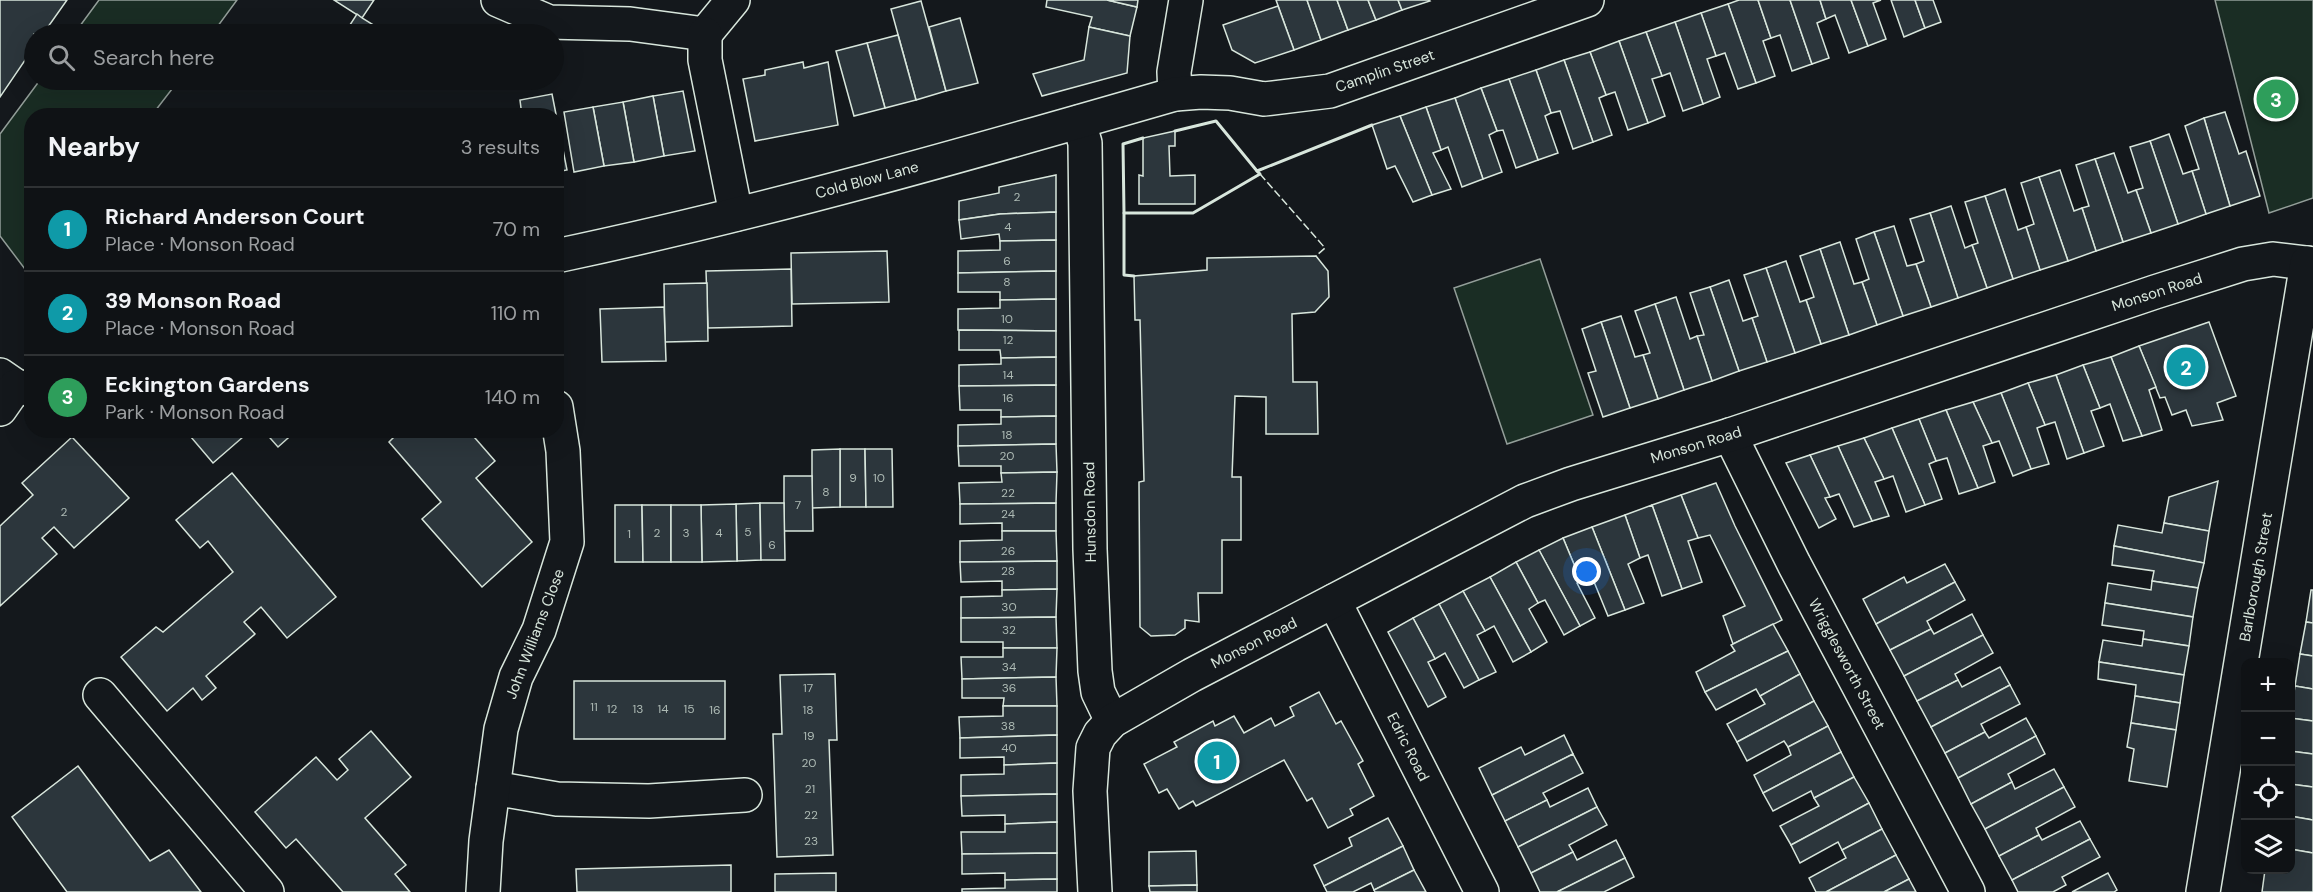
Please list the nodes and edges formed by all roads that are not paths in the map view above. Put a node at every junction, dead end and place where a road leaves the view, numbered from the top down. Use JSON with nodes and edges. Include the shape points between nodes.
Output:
{"nodes":[{"id":1,"x":498,"y":0,"type":"edge"},
{"id":2,"x":733,"y":0,"type":"edge"},
{"id":3,"x":1186,"y":0,"type":"edge"},
{"id":4,"x":1587,"y":0,"type":"edge"},
{"id":5,"x":705,"y":34,"type":"junction"},
{"id":6,"x":1175,"y":94,"type":"junction"},
{"id":7,"x":1079,"y":122,"type":"junction"},
{"id":8,"x":736,"y":214,"type":"junction"},
{"id":9,"x":564,"y":254,"type":"edge"},
{"id":10,"x":2310,"y":263,"type":"edge"},
{"id":11,"x":1730,"y":435,"type":"junction"},
{"id":12,"x":562,"y":438,"type":"edge"},
{"id":13,"x":1334,"y":602,"type":"junction"},
{"id":14,"x":100,"y":695,"type":"dead end"},
{"id":15,"x":1113,"y":721,"type":"junction"},
{"id":16,"x":493,"y":788,"type":"junction"},
{"id":17,"x":745,"y":795,"type":"dead end"},
{"id":18,"x":267,"y":892,"type":"edge"},
{"id":19,"x":483,"y":892,"type":"edge"},
{"id":20,"x":1095,"y":892,"type":"edge"},
{"id":21,"x":1482,"y":892,"type":"edge"},
{"id":22,"x":1968,"y":892,"type":"edge"},
{"id":23,"x":2203,"y":892,"type":"edge"}],
"edges":[{"from":1,"to":5,"type":"street","via":[[549,22],[630,24]]},
{"from":2,"to":5,"type":"street"},
{"from":3,"to":6,"type":"street","via":[[1174,72]]},
{"from":4,"to":6,"type":"street","name":"Camplin Street","via":[[1330,91],[1264,99],[1230,93]]},
{"from":5,"to":8,"type":"street","via":[[705,60]]},
{"from":6,"to":7,"type":"street","name":"Cold Blow Lane"},
{"from":7,"to":8,"type":"street","name":"Cold Blow Lane"},
{"from":7,"to":15,"type":"street","name":"Hunsdon Road","via":[[1085,143],[1095,671],[1098,692]]},
{"from":8,"to":9,"type":"street","name":"Cold Blow Lane"},
{"from":10,"to":11,"type":"street","name":"Monson Road","via":[[2273,259],[2243,264]]},
{"from":10,"to":23,"type":"street","name":"Barlborough Street"},
{"from":11,"to":13,"type":"street","name":"Monson Road","via":[[1526,501]]},
{"from":11,"to":22,"type":"street","name":"Wrigglesworth Street"},
{"from":12,"to":16,"type":"street","name":"John Williams Close","via":[[567,542],[539,630],[516,677],[501,729]]},
{"from":13,"to":15,"type":"street","name":"Monson Road","via":[[1192,675]]},
{"from":13,"to":21,"type":"street","name":"Edric Road"},
{"from":14,"to":18,"type":"street"},
{"from":15,"to":20,"type":"street","via":[[1093,748],[1090,791]]},
{"from":16,"to":17,"type":"street","via":[[557,799],[649,801]]},
{"from":16,"to":19,"type":"street","name":"John Williams Close"}]}
